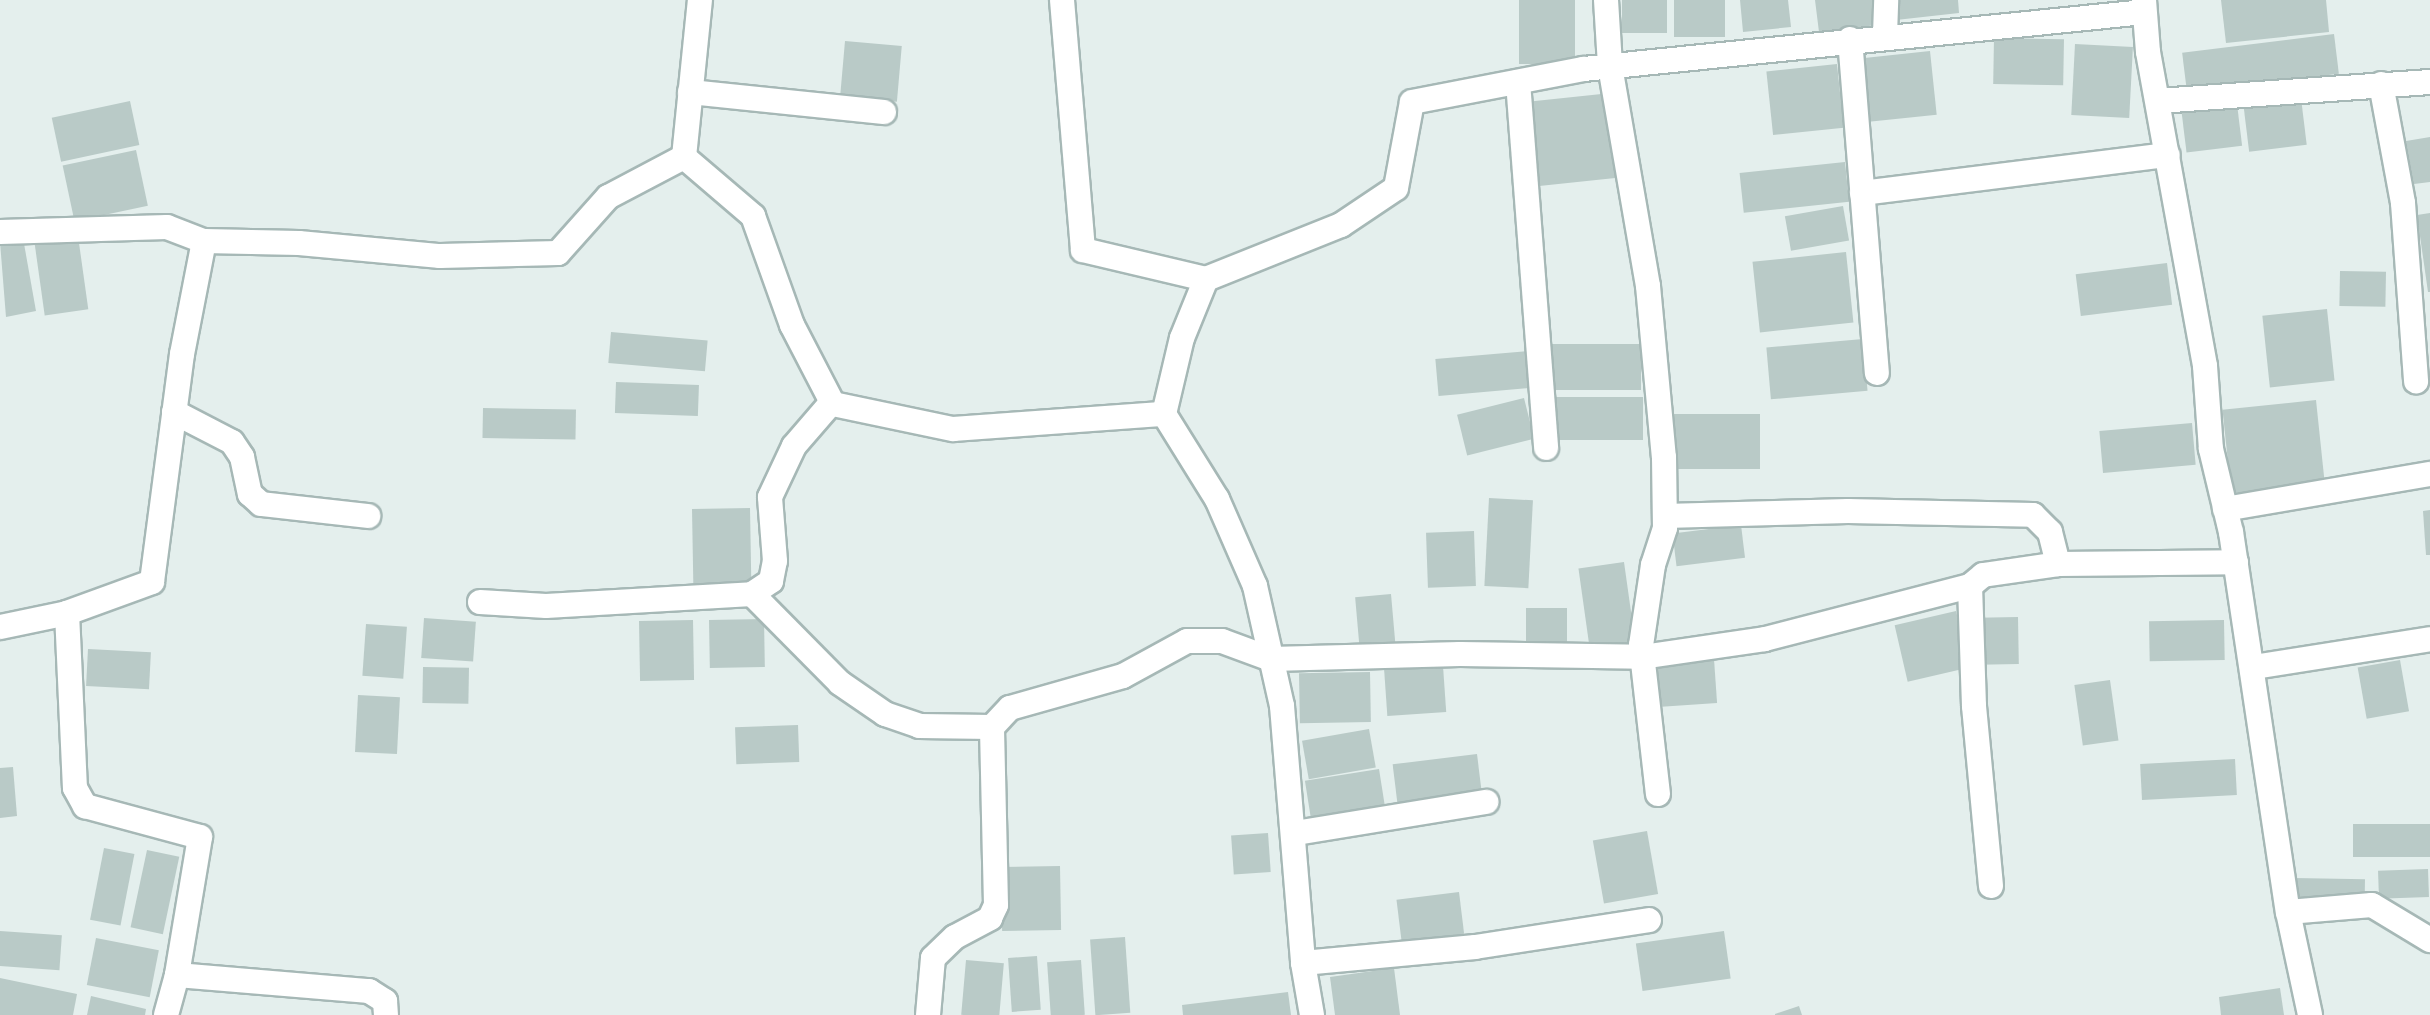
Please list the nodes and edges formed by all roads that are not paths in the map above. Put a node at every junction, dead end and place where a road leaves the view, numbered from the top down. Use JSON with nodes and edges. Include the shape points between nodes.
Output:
{"nodes":[{"id":1,"x":700,"y":0,"type":"edge"},
{"id":2,"x":1062,"y":0,"type":"edge"},
{"id":3,"x":1606,"y":0,"type":"edge"},
{"id":4,"x":1886,"y":0,"type":"edge"},
{"id":5,"x":2144,"y":6,"type":"edge"},
{"id":6,"x":1885,"y":35,"type":"junction"},
{"id":7,"x":1850,"y":39,"type":"junction"},
{"id":8,"x":1610,"y":66,"type":"junction"},
{"id":9,"x":1518,"y":82,"type":"junction"},
{"id":10,"x":2430,"y":82,"type":"edge"},
{"id":11,"x":2381,"y":84,"type":"junction"},
{"id":12,"x":690,"y":92,"type":"junction"},
{"id":13,"x":2158,"y":101,"type":"junction"},
{"id":14,"x":884,"y":112,"type":"dead end"},
{"id":15,"x":2168,"y":155,"type":"junction"},
{"id":16,"x":684,"y":157,"type":"junction"},
{"id":17,"x":1862,"y":193,"type":"junction"},
{"id":18,"x":0,"y":232,"type":"edge"},
{"id":19,"x":204,"y":241,"type":"junction"},
{"id":20,"x":1206,"y":279,"type":"junction"},
{"id":21,"x":1877,"y":373,"type":"dead end"},
{"id":22,"x":2416,"y":382,"type":"dead end"},
{"id":23,"x":832,"y":402,"type":"junction"},
{"id":24,"x":174,"y":412,"type":"junction"},
{"id":25,"x":1164,"y":414,"type":"junction"},
{"id":26,"x":1546,"y":448,"type":"dead end"},
{"id":27,"x":2430,"y":474,"type":"edge"},
{"id":28,"x":2225,"y":509,"type":"junction"},
{"id":29,"x":368,"y":516,"type":"dead end"},
{"id":30,"x":1665,"y":516,"type":"junction"},
{"id":31,"x":2236,"y":562,"type":"junction"},
{"id":32,"x":2058,"y":564,"type":"junction"},
{"id":33,"x":1970,"y":586,"type":"junction"},
{"id":34,"x":752,"y":594,"type":"junction"},
{"id":35,"x":480,"y":602,"type":"dead end"},
{"id":36,"x":67,"y":613,"type":"junction"},
{"id":37,"x":0,"y":627,"type":"edge"},
{"id":38,"x":2430,"y":639,"type":"edge"},
{"id":39,"x":1642,"y":657,"type":"junction"},
{"id":40,"x":1271,"y":659,"type":"junction"},
{"id":41,"x":2254,"y":667,"type":"junction"},
{"id":42,"x":992,"y":727,"type":"junction"},
{"id":43,"x":1658,"y":794,"type":"dead end"},
{"id":44,"x":1486,"y":802,"type":"dead end"},
{"id":45,"x":1296,"y":833,"type":"junction"},
{"id":46,"x":1991,"y":886,"type":"dead end"},
{"id":47,"x":2288,"y":912,"type":"junction"},
{"id":48,"x":1649,"y":920,"type":"dead end"},
{"id":49,"x":2430,"y":940,"type":"edge"},
{"id":50,"x":1303,"y":963,"type":"junction"},
{"id":51,"x":177,"y":975,"type":"junction"},
{"id":52,"x":166,"y":1015,"type":"edge"},
{"id":53,"x":386,"y":1015,"type":"edge"},
{"id":54,"x":928,"y":1015,"type":"edge"},
{"id":55,"x":1312,"y":1015,"type":"edge"},
{"id":56,"x":2310,"y":1015,"type":"edge"}],
"edges":[{"from":1,"to":12,"type":"street"},
{"from":2,"to":20,"type":"street","via":[[1083,250]]},
{"from":3,"to":8,"type":"street"},
{"from":4,"to":6,"type":"street"},
{"from":5,"to":6,"type":"street"},
{"from":5,"to":13,"type":"street"},
{"from":6,"to":7,"type":"street"},
{"from":7,"to":8,"type":"street"},
{"from":7,"to":17,"type":"street"},
{"from":8,"to":9,"type":"street"},
{"from":8,"to":30,"type":"street","via":[[1648,286]]},
{"from":9,"to":20,"type":"street","via":[[1412,102],[1396,188],[1341,225]]},
{"from":9,"to":26,"type":"street"},
{"from":10,"to":11,"type":"street"},
{"from":11,"to":13,"type":"street"},
{"from":11,"to":22,"type":"street","via":[[2403,203]]},
{"from":12,"to":14,"type":"street"},
{"from":12,"to":16,"type":"street"},
{"from":13,"to":15,"type":"street"},
{"from":15,"to":17,"type":"street"},
{"from":15,"to":28,"type":"street","via":[[2205,366],[2211,449]]},
{"from":16,"to":19,"type":"street","via":[[608,197],[558,253],[440,256],[299,243]]},
{"from":16,"to":23,"type":"street","via":[[753,216],[792,325]]},
{"from":17,"to":21,"type":"street"},
{"from":18,"to":19,"type":"street","via":[[167,227]]},
{"from":19,"to":24,"type":"street"},
{"from":20,"to":25,"type":"street","via":[[1182,338]]},
{"from":23,"to":25,"type":"street","via":[[953,429]]},
{"from":23,"to":34,"type":"street","via":[[794,446],[770,497],[775,561],[771,581]]},
{"from":24,"to":29,"type":"street","via":[[232,442],[242,457],[250,494],[261,504]]},
{"from":24,"to":36,"type":"street","via":[[152,582]]},
{"from":25,"to":40,"type":"street","via":[[1217,499],[1255,586]]},
{"from":27,"to":28,"type":"street"},
{"from":28,"to":31,"type":"street"},
{"from":30,"to":32,"type":"street","via":[[1848,511],[2033,515],[2050,532]]},
{"from":30,"to":39,"type":"street","via":[[1647,599]]},
{"from":31,"to":32,"type":"street"},
{"from":31,"to":41,"type":"street"},
{"from":32,"to":33,"type":"street","via":[[1983,575]]},
{"from":33,"to":39,"type":"street","via":[[1765,639]]},
{"from":33,"to":46,"type":"street","via":[[1974,706]]},
{"from":34,"to":35,"type":"street","via":[[561,605]]},
{"from":34,"to":42,"type":"street","via":[[840,683],[885,714],[919,726]]},
{"from":36,"to":37,"type":"street"},
{"from":36,"to":51,"type":"street","via":[[75,788],[85,806],[200,837]]},
{"from":38,"to":41,"type":"street"},
{"from":39,"to":40,"type":"street"},
{"from":39,"to":43,"type":"street"},
{"from":40,"to":42,"type":"street","via":[[1222,641],[1187,641],[1123,676],[1010,708]]},
{"from":40,"to":45,"type":"street"},
{"from":41,"to":47,"type":"street"},
{"from":42,"to":54,"type":"street","via":[[996,905],[990,918],[955,937],[933,958]]},
{"from":44,"to":45,"type":"street"},
{"from":45,"to":50,"type":"street"},
{"from":47,"to":49,"type":"street","via":[[2372,905]]},
{"from":47,"to":56,"type":"street"},
{"from":48,"to":50,"type":"street","via":[[1475,947]]},
{"from":50,"to":55,"type":"street"},
{"from":51,"to":52,"type":"street"},
{"from":51,"to":53,"type":"street","via":[[369,991],[385,1001]]}]}
